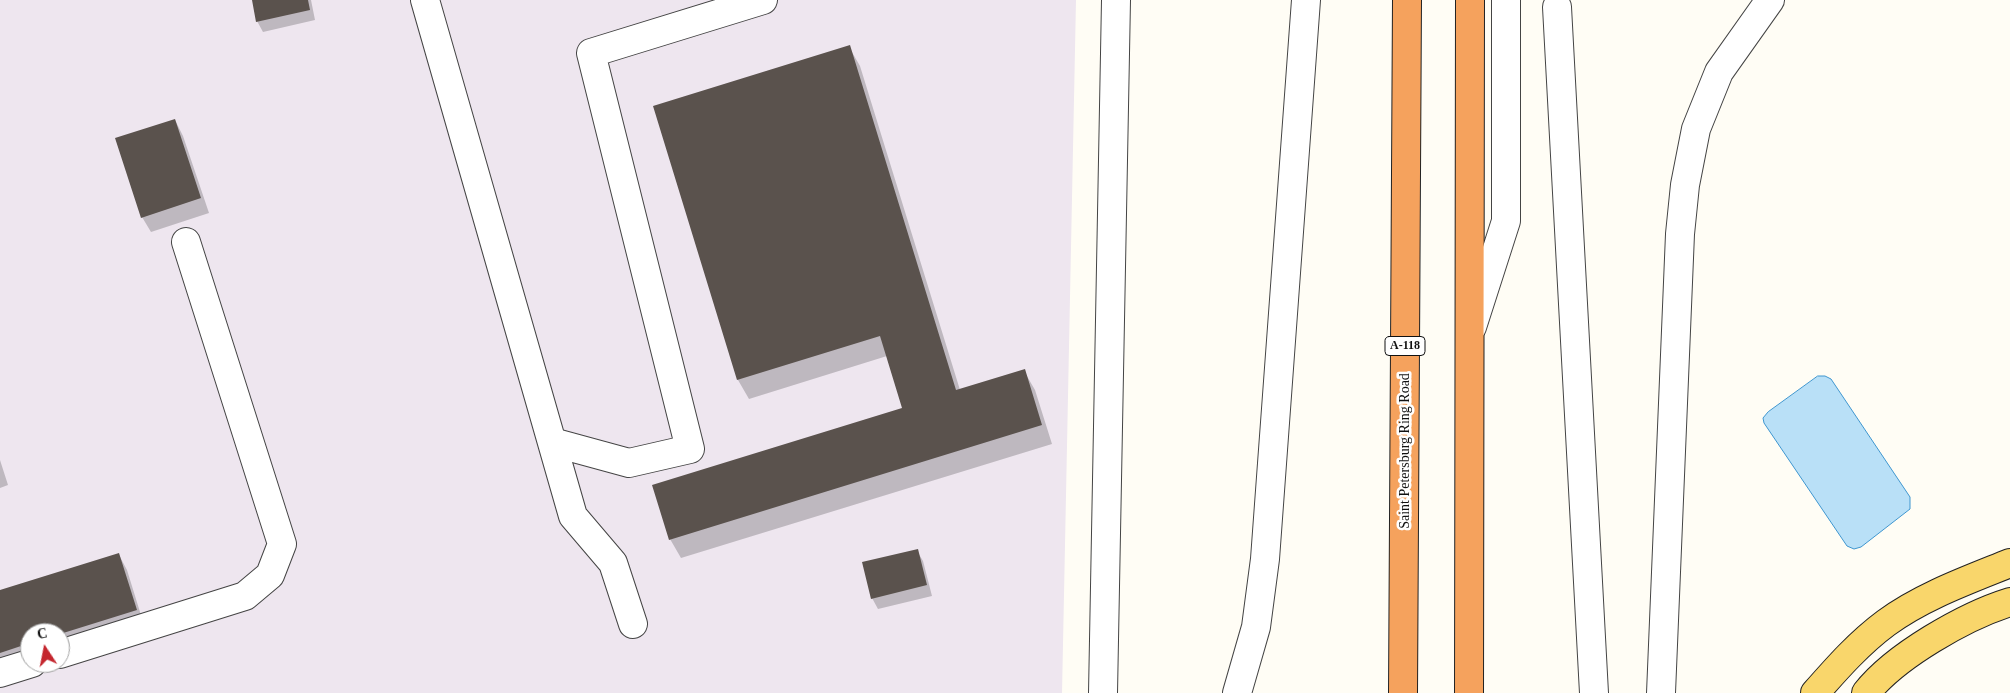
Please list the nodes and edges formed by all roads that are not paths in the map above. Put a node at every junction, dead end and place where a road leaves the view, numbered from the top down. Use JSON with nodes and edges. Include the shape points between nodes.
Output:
{"nodes":[{"id":1,"x":425,"y":0,"type":"edge"},
{"id":2,"x":764,"y":0,"type":"edge"},
{"id":3,"x":1116,"y":0,"type":"edge"},
{"id":4,"x":1306,"y":0,"type":"edge"},
{"id":5,"x":1407,"y":0,"type":"edge"},
{"id":6,"x":1470,"y":0,"type":"edge"},
{"id":7,"x":1506,"y":0,"type":"edge"},
{"id":8,"x":1770,"y":0,"type":"edge"},
{"id":9,"x":1557,"y":7,"type":"dead end"},
{"id":10,"x":186,"y":242,"type":"dead end"},
{"id":11,"x":1470,"y":336,"type":"junction"},
{"id":12,"x":552,"y":442,"type":"junction"},
{"id":13,"x":2010,"y":563,"type":"edge"},
{"id":14,"x":2010,"y":602,"type":"edge"},
{"id":15,"x":633,"y":624,"type":"dead end"},
{"id":16,"x":70,"y":651,"type":"edge"},
{"id":17,"x":20,"y":667,"type":"edge"},
{"id":18,"x":0,"y":673,"type":"edge"},
{"id":19,"x":1103,"y":693,"type":"edge"},
{"id":20,"x":1237,"y":693,"type":"edge"},
{"id":21,"x":1403,"y":693,"type":"edge"},
{"id":22,"x":1469,"y":693,"type":"edge"},
{"id":23,"x":1594,"y":693,"type":"edge"},
{"id":24,"x":1661,"y":693,"type":"edge"},
{"id":25,"x":1815,"y":693,"type":"edge"},
{"id":26,"x":1866,"y":693,"type":"edge"}],
"edges":[{"from":1,"to":12,"type":"street"},
{"from":2,"to":12,"type":"street","via":[[591,53],[690,449],[629,463]]},
{"from":3,"to":19,"type":"street"},
{"from":4,"to":20,"type":"street","via":[[1265,559],[1256,627]]},
{"from":5,"to":21,"type":"highway","name":"Saint Petersburg Ring Road","number":"А-118"},
{"from":6,"to":11,"type":"highway"},
{"from":7,"to":11,"type":"street","via":[[1506,221]]},
{"from":8,"to":24,"type":"street","via":[[1719,72],[1696,129],[1685,185],[1680,234]]},
{"from":9,"to":23,"type":"street"},
{"from":10,"to":16,"type":"street","via":[[282,544],[270,575],[245,596]]},
{"from":11,"to":22,"type":"highway"},
{"from":12,"to":15,"type":"street","via":[[573,516],[613,563]]},
{"from":13,"to":25,"type":"main road","via":[[1964,581],[1886,623],[1842,660]]},
{"from":14,"to":26,"type":"main road","via":[[1945,631],[1905,657]]},
{"from":17,"to":18,"type":"street"}]}
